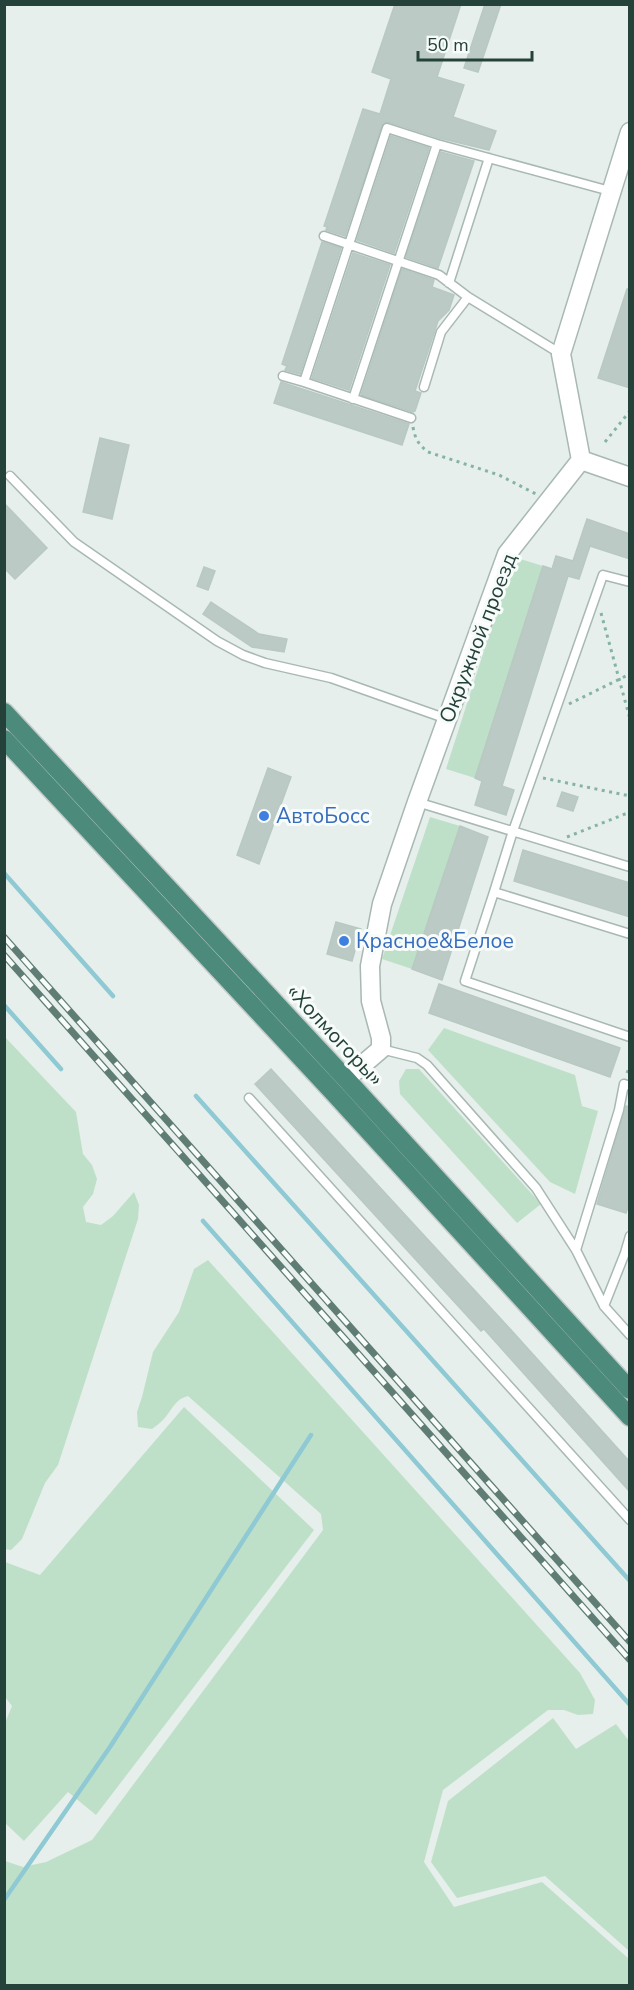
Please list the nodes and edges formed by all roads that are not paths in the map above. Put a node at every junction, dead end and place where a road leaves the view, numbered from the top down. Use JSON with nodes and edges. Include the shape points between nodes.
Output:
{"nodes":[{"id":1,"x":630,"y":132,"type":"edge"},
{"id":2,"x":437,"y":144,"type":"junction"},
{"id":3,"x":489,"y":158,"type":"junction"},
{"id":4,"x":610,"y":190,"type":"junction"},
{"id":5,"x":324,"y":236,"type":"dead end"},
{"id":6,"x":349,"y":245,"type":"junction"},
{"id":7,"x":398,"y":261,"type":"junction"},
{"id":8,"x":449,"y":283,"type":"junction"},
{"id":9,"x":468,"y":297,"type":"junction"},
{"id":10,"x":561,"y":354,"type":"junction"},
{"id":11,"x":283,"y":376,"type":"dead end"},
{"id":12,"x":303,"y":382,"type":"junction"},
{"id":13,"x":424,"y":387,"type":"dead end"},
{"id":14,"x":353,"y":399,"type":"junction"},
{"id":15,"x":411,"y":418,"type":"road end"},
{"id":16,"x":581,"y":460,"type":"junction"},
{"id":17,"x":10,"y":476,"type":"dead end"},
{"id":18,"x":630,"y":477,"type":"edge"},
{"id":19,"x":630,"y":582,"type":"edge"},
{"id":20,"x":4,"y":712,"type":"edge"},
{"id":21,"x":447,"y":719,"type":"junction"},
{"id":22,"x":4,"y":739,"type":"edge"},
{"id":23,"x":417,"y":802,"type":"junction"},
{"id":24,"x":513,"y":831,"type":"junction"},
{"id":25,"x":629,"y":867,"type":"edge"},
{"id":26,"x":494,"y":892,"type":"junction"},
{"id":27,"x":630,"y":934,"type":"edge"},
{"id":28,"x":630,"y":1037,"type":"edge"},
{"id":29,"x":381,"y":1048,"type":"junction"},
{"id":30,"x":346,"y":1079,"type":"junction"},
{"id":31,"x":630,"y":1086,"type":"edge"},
{"id":32,"x":249,"y":1098,"type":"dead end"},
{"id":33,"x":630,"y":1236,"type":"edge"},
{"id":34,"x":576,"y":1250,"type":"junction"},
{"id":35,"x":604,"y":1306,"type":"junction"},
{"id":36,"x":630,"y":1335,"type":"edge"},
{"id":37,"x":630,"y":1390,"type":"edge"},
{"id":38,"x":630,"y":1417,"type":"edge"},
{"id":39,"x":630,"y":1520,"type":"edge"}],
"edges":[{"from":1,"to":4,"type":"street"},
{"from":2,"to":3,"type":"lane"},
{"from":2,"to":6,"type":"lane","via":[[387,128]]},
{"from":2,"to":7,"type":"lane"},
{"from":3,"to":4,"type":"lane"},
{"from":3,"to":8,"type":"lane"},
{"from":4,"to":10,"type":"street"},
{"from":5,"to":6,"type":"lane"},
{"from":6,"to":7,"type":"lane"},
{"from":6,"to":12,"type":"lane"},
{"from":7,"to":8,"type":"lane","via":[[439,275]]},
{"from":7,"to":14,"type":"lane"},
{"from":8,"to":9,"type":"lane"},
{"from":9,"to":10,"type":"lane"},
{"from":9,"to":13,"type":"lane","via":[[441,332]]},
{"from":10,"to":16,"type":"street"},
{"from":11,"to":12,"type":"lane"},
{"from":12,"to":14,"type":"lane"},
{"from":14,"to":15,"type":"lane"},
{"from":16,"to":18,"type":"street"},
{"from":16,"to":21,"type":"street","name":"Окружной проезд","via":[[507,554]]},
{"from":17,"to":21,"type":"lane","via":[[74,542],[243,655],[331,678]]},
{"from":19,"to":24,"type":"lane","via":[[603,575]]},
{"from":20,"to":30,"type":"highway","name":"«Холмогоры»"},
{"from":21,"to":23,"type":"street","name":"Окружной проезд"},
{"from":22,"to":38,"type":"highway","name":"«Холмогоры»"},
{"from":23,"to":24,"type":"lane"},
{"from":23,"to":29,"type":"street","name":"Окружной проезд","via":[[382,904],[370,966],[371,1000]]},
{"from":24,"to":25,"type":"lane"},
{"from":24,"to":26,"type":"lane"},
{"from":26,"to":27,"type":"lane"},
{"from":26,"to":28,"type":"lane","via":[[465,981]]},
{"from":29,"to":30,"type":"street"},
{"from":29,"to":34,"type":"lane","via":[[401,1052],[427,1065],[536,1188]]},
{"from":30,"to":37,"type":"highway","name":"«Холмогоры»"},
{"from":31,"to":34,"type":"lane","via":[[624,1084]]},
{"from":32,"to":39,"type":"lane"},
{"from":33,"to":35,"type":"lane"},
{"from":34,"to":35,"type":"lane"},
{"from":35,"to":36,"type":"lane"}]}
